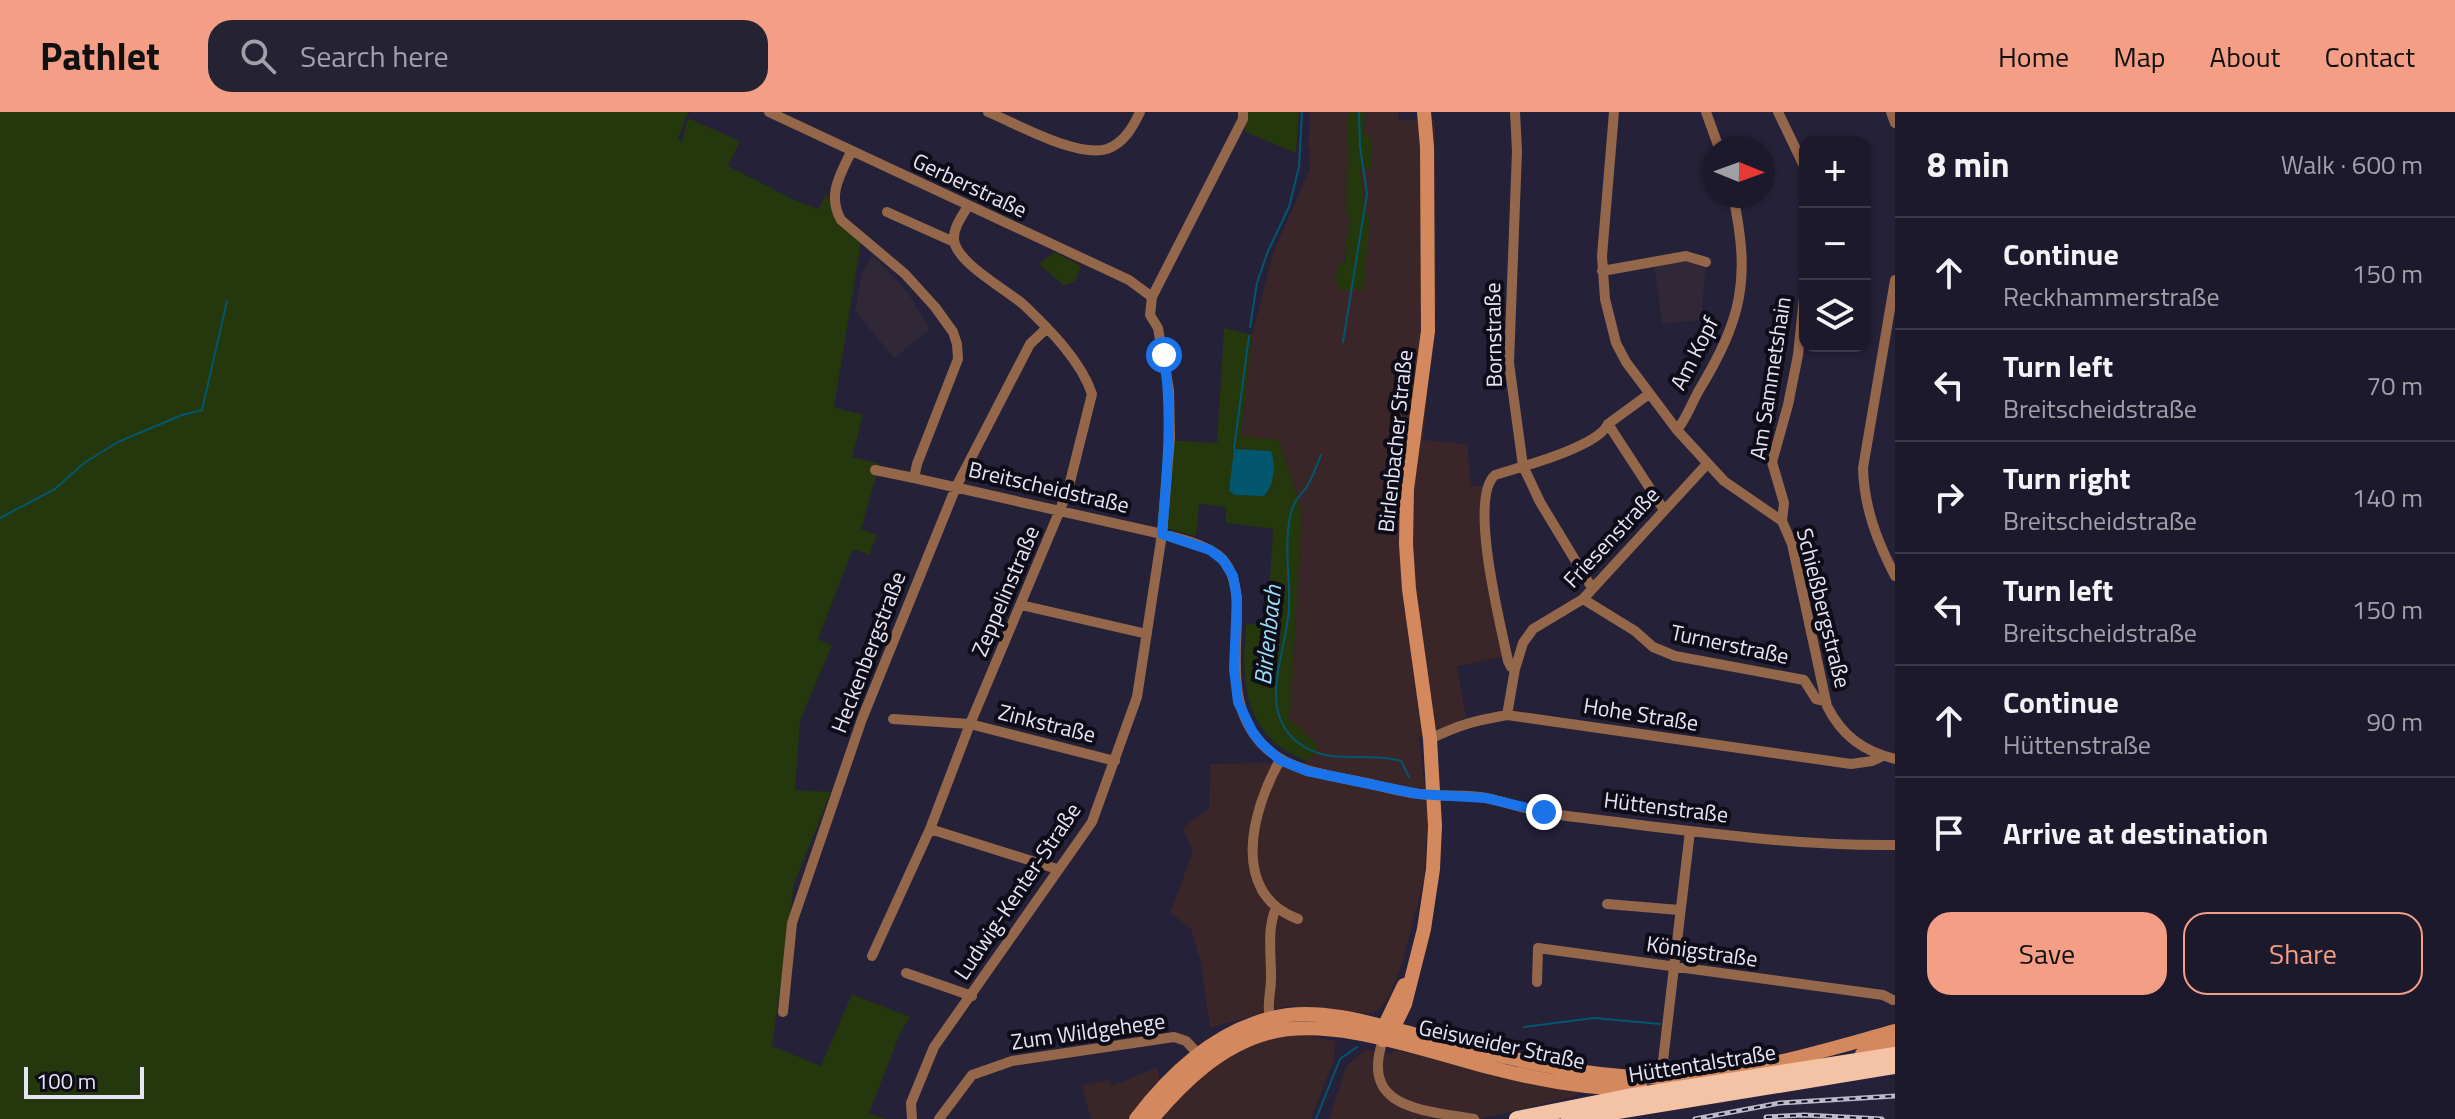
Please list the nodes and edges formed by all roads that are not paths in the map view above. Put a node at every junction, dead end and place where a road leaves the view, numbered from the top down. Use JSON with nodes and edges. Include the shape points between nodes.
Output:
{"nodes":[{"id":1,"x":988,"y":112,"type":"edge"},
{"id":2,"x":1140,"y":112,"type":"edge"},
{"id":3,"x":1243,"y":112,"type":"edge"},
{"id":4,"x":1424,"y":112,"type":"edge"},
{"id":5,"x":1515,"y":112,"type":"edge"},
{"id":6,"x":1614,"y":112,"type":"edge"},
{"id":7,"x":1706,"y":112,"type":"edge"},
{"id":8,"x":1778,"y":112,"type":"edge"},
{"id":9,"x":1891,"y":112,"type":"edge"},
{"id":10,"x":776,"y":113,"type":"edge"},
{"id":11,"x":1895,"y":123,"type":"edge"},
{"id":12,"x":1715,"y":136,"type":"edge"},
{"id":13,"x":851,"y":152,"type":"junction"},
{"id":14,"x":1799,"y":156,"type":"edge"},
{"id":15,"x":968,"y":206,"type":"junction"},
{"id":16,"x":1735,"y":208,"type":"edge"},
{"id":17,"x":887,"y":212,"type":"dead end"},
{"id":18,"x":954,"y":242,"type":"junction"},
{"id":19,"x":1706,"y":262,"type":"dead end"},
{"id":20,"x":1602,"y":271,"type":"junction"},
{"id":21,"x":1895,"y":280,"type":"edge"},
{"id":22,"x":1152,"y":297,"type":"junction"},
{"id":23,"x":1047,"y":328,"type":"junction"},
{"id":24,"x":1799,"y":345,"type":"edge"},
{"id":25,"x":1649,"y":394,"type":"junction"},
{"id":26,"x":1608,"y":424,"type":"junction"},
{"id":27,"x":1677,"y":430,"type":"junction"},
{"id":28,"x":1707,"y":464,"type":"junction"},
{"id":29,"x":1523,"y":466,"type":"junction"},
{"id":30,"x":875,"y":470,"type":"dead end"},
{"id":31,"x":914,"y":478,"type":"junction"},
{"id":32,"x":956,"y":487,"type":"junction"},
{"id":33,"x":1060,"y":510,"type":"junction"},
{"id":34,"x":1664,"y":510,"type":"junction"},
{"id":35,"x":1782,"y":521,"type":"junction"},
{"id":36,"x":1162,"y":534,"type":"junction"},
{"id":37,"x":1895,"y":576,"type":"edge"},
{"id":38,"x":1592,"y":588,"type":"junction"},
{"id":39,"x":1583,"y":599,"type":"junction"},
{"id":40,"x":1021,"y":605,"type":"junction"},
{"id":41,"x":1147,"y":634,"type":"junction"},
{"id":42,"x":1515,"y":669,"type":"junction"},
{"id":43,"x":1825,"y":701,"type":"junction"},
{"id":44,"x":1507,"y":715,"type":"junction"},
{"id":45,"x":893,"y":719,"type":"dead end"},
{"id":46,"x":970,"y":724,"type":"junction"},
{"id":47,"x":1430,"y":739,"type":"junction"},
{"id":48,"x":1854,"y":742,"type":"junction"},
{"id":49,"x":1883,"y":756,"type":"junction"},
{"id":50,"x":1895,"y":759,"type":"edge"},
{"id":51,"x":1280,"y":760,"type":"junction"},
{"id":52,"x":1115,"y":761,"type":"junction"},
{"id":53,"x":1851,"y":764,"type":"junction"},
{"id":54,"x":1435,"y":795,"type":"junction"},
{"id":55,"x":930,"y":829,"type":"junction"},
{"id":56,"x":1690,"y":831,"type":"junction"},
{"id":57,"x":1895,"y":845,"type":"edge"},
{"id":58,"x":1057,"y":869,"type":"junction"},
{"id":59,"x":1607,"y":904,"type":"dead end"},
{"id":60,"x":1276,"y":908,"type":"junction"},
{"id":61,"x":1679,"y":910,"type":"junction"},
{"id":62,"x":1298,"y":919,"type":"dead end"},
{"id":63,"x":872,"y":956,"type":"dead end"},
{"id":64,"x":1414,"y":963,"type":"junction"},
{"id":65,"x":1673,"y":967,"type":"junction"},
{"id":66,"x":906,"y":973,"type":"dead end"},
{"id":67,"x":1537,"y":982,"type":"dead end"},
{"id":68,"x":972,"y":996,"type":"junction"},
{"id":69,"x":1893,"y":1000,"type":"edge"},
{"id":70,"x":1405,"y":1004,"type":"junction"},
{"id":71,"x":783,"y":1012,"type":"dead end"},
{"id":72,"x":1270,"y":1019,"type":"junction"},
{"id":73,"x":1895,"y":1031,"type":"edge"},
{"id":74,"x":1387,"y":1032,"type":"junction"},
{"id":75,"x":1429,"y":1038,"type":"junction"},
{"id":76,"x":1895,"y":1045,"type":"edge"},
{"id":77,"x":1895,"y":1055,"type":"edge"},
{"id":78,"x":1203,"y":1059,"type":"junction"},
{"id":79,"x":1895,"y":1066,"type":"edge"},
{"id":80,"x":1661,"y":1078,"type":"junction"},
{"id":81,"x":912,"y":1119,"type":"edge"},
{"id":82,"x":939,"y":1119,"type":"edge"},
{"id":83,"x":1136,"y":1119,"type":"edge"},
{"id":84,"x":1152,"y":1119,"type":"edge"},
{"id":85,"x":1474,"y":1119,"type":"edge"},
{"id":86,"x":1517,"y":1119,"type":"edge"},
{"id":87,"x":1569,"y":1119,"type":"edge"}],
"edges":[{"from":1,"to":2,"type":"street","via":[[1063,143],[1106,150],[1121,141]]},
{"from":3,"to":22,"type":"street","via":[[1214,181]]},
{"from":4,"to":47,"type":"main road","name":"Birlenbacher Straße","via":[[1428,331],[1407,489],[1406,544]]},
{"from":5,"to":29,"type":"street","name":"Bornstraße","via":[[1509,363]]},
{"from":6,"to":20,"type":"street","name":"Schießbergstraße"},
{"from":7,"to":12,"type":"street"},
{"from":8,"to":14,"type":"street"},
{"from":9,"to":11,"type":"street"},
{"from":10,"to":13,"type":"street","name":"Gerberstraße"},
{"from":13,"to":15,"type":"street","name":"Gerberstraße"},
{"from":13,"to":31,"type":"street","via":[[834,191],[836,211],[935,307],[953,332],[959,352]]},
{"from":15,"to":18,"type":"street"},
{"from":15,"to":22,"type":"street","name":"Gerberstraße","via":[[1129,280]]},
{"from":16,"to":27,"type":"street","name":"Am Kopf","via":[[1742,262],[1737,310],[1727,342]]},
{"from":17,"to":18,"type":"street","name":"Zeppelinstraße"},
{"from":18,"to":23,"type":"street","name":"Zeppelinstraße","via":[[970,263]]},
{"from":19,"to":20,"type":"street","via":[[1686,256]]},
{"from":20,"to":25,"type":"street","name":"Schießbergstraße","via":[[1616,343]]},
{"from":21,"to":37,"type":"street","via":[[1863,468],[1863,496]]},
{"from":22,"to":36,"type":"street","name":"Ludwig-Kenter-Straße","via":[[1150,315],[1158,328],[1169,390]]},
{"from":23,"to":32,"type":"street","name":"Heckenbergstraße","via":[[1030,344]]},
{"from":23,"to":33,"type":"street","name":"Zeppelinstraße","via":[[1092,394]]},
{"from":24,"to":35,"type":"street","name":"Am Sammetshain","via":[[1772,462],[1784,503]]},
{"from":25,"to":26,"type":"street"},
{"from":25,"to":27,"type":"street","name":"Schießbergstraße"},
{"from":26,"to":29,"type":"street","via":[[1605,431],[1570,450]]},
{"from":26,"to":34,"type":"street"},
{"from":27,"to":28,"type":"street","name":"Schießbergstraße"},
{"from":28,"to":34,"type":"street","name":"Friesenstraße"},
{"from":28,"to":35,"type":"street","name":"Schießbergstraße"},
{"from":29,"to":38,"type":"street","name":"Bornstraße"},
{"from":29,"to":42,"type":"street","via":[[1495,475],[1485,496],[1488,561],[1508,661]]},
{"from":30,"to":31,"type":"street","name":"Breitscheidstraße"},
{"from":31,"to":32,"type":"street","name":"Breitscheidstraße"},
{"from":32,"to":33,"type":"street","name":"Breitscheidstraße"},
{"from":32,"to":71,"type":"street","name":"Heckenbergstraße","via":[[862,719],[792,923]]},
{"from":33,"to":36,"type":"street","name":"Breitscheidstraße"},
{"from":33,"to":40,"type":"street","name":"Zeppelinstraße"},
{"from":34,"to":38,"type":"street","name":"Friesenstraße"},
{"from":35,"to":43,"type":"street","name":"Schießbergstraße","via":[[1792,544]]},
{"from":36,"to":41,"type":"street","name":"Ludwig-Kenter-Straße"},
{"from":36,"to":51,"type":"street","name":"Breitscheidstraße","via":[[1210,550],[1233,576],[1238,702],[1252,731]]},
{"from":38,"to":39,"type":"street","name":"Friesenstraße"},
{"from":39,"to":42,"type":"street","name":"Friesenstraße","via":[[1533,629]]},
{"from":39,"to":43,"type":"street","name":"Turnerstraße","via":[[1662,651],[1804,680],[1816,699]]},
{"from":40,"to":41,"type":"street"},
{"from":40,"to":46,"type":"street","name":"Zeppelinstraße"},
{"from":41,"to":52,"type":"street","name":"Ludwig-Kenter-Straße","via":[[1137,697]]},
{"from":42,"to":44,"type":"street","name":"Friesenstraße"},
{"from":43,"to":48,"type":"street","name":"Schießbergstraße","via":[[1835,723]]},
{"from":44,"to":47,"type":"street","name":"Hohe Straße","via":[[1460,724]]},
{"from":44,"to":53,"type":"street","name":"Hohe Straße"},
{"from":45,"to":46,"type":"street"},
{"from":46,"to":52,"type":"street","name":"Zinkstraße"},
{"from":46,"to":55,"type":"street","name":"Zeppelinstraße"},
{"from":47,"to":54,"type":"main road","name":"Birlenbacher Straße"},
{"from":48,"to":49,"type":"street","name":"Schießbergstraße"},
{"from":48,"to":53,"type":"street","via":[[1857,751]]},
{"from":49,"to":50,"type":"street","name":"Schießbergstraße"},
{"from":49,"to":53,"type":"street","name":"Schießbergstraße"},
{"from":51,"to":54,"type":"street","name":"Breitscheidstraße","via":[[1307,771]]},
{"from":51,"to":60,"type":"street","via":[[1252,848],[1256,879]]},
{"from":52,"to":58,"type":"street","name":"Ludwig-Kenter-Straße","via":[[1092,822]]},
{"from":54,"to":56,"type":"street","name":"Hüttenstraße","via":[[1486,798],[1544,812]]},
{"from":54,"to":64,"type":"main road","name":"Birlenbacher Straße","via":[[1433,869]]},
{"from":55,"to":58,"type":"street"},
{"from":55,"to":63,"type":"street","name":"Zeppelinstraße"},
{"from":56,"to":57,"type":"street","name":"Hüttenstraße","via":[[1844,846]]},
{"from":56,"to":61,"type":"street"},
{"from":58,"to":68,"type":"street","name":"Ludwig-Kenter-Straße"},
{"from":59,"to":61,"type":"street"},
{"from":60,"to":62,"type":"street"},
{"from":60,"to":72,"type":"street","via":[[1266,1004]]},
{"from":61,"to":65,"type":"street"},
{"from":64,"to":70,"type":"main road","name":"Birlenbacher Straße"},
{"from":64,"to":74,"type":"main road","name":"Birlenbacher Straße"},
{"from":65,"to":67,"type":"street","name":"Königstraße","via":[[1538,948]]},
{"from":65,"to":69,"type":"street","name":"Königstraße"},
{"from":65,"to":80,"type":"street"},
{"from":66,"to":68,"type":"street"},
{"from":68,"to":81,"type":"street","name":"Ludwig-Kenter-Straße","via":[[934,1047],[911,1103]]},
{"from":70,"to":74,"type":"main road","name":"Birlenbacher Straße"},
{"from":70,"to":75,"type":"main road","via":[[1410,1020]]},
{"from":72,"to":74,"type":"main road","via":[[1318,1015]]},
{"from":72,"to":78,"type":"main road","via":[[1234,1033]]},
{"from":73,"to":80,"type":"main road","name":"Geisweider Straße","via":[[1744,1071]]},
{"from":74,"to":75,"type":"main road","name":"Geisweider Straße"},
{"from":74,"to":76,"type":"main road","name":"Geisweider Straße","via":[[1501,1070],[1656,1091],[1745,1083]]},
{"from":74,"to":78,"type":"main road","via":[[1289,1029]]},
{"from":74,"to":85,"type":"street","via":[[1378,1066],[1389,1096],[1414,1107]]},
{"from":75,"to":80,"type":"main road","name":"Geisweider Straße","via":[[1557,1068]]},
{"from":77,"to":86,"type":"highway","name":"Hüttentalstraße","bridge":true},
{"from":78,"to":82,"type":"street","name":"Zum Wildgehege","via":[[1186,1041],[1174,1037],[1012,1061],[972,1075]]},
{"from":78,"to":83,"type":"main road","via":[[1164,1087]]},
{"from":78,"to":84,"type":"main road"},
{"from":79,"to":87,"type":"highway","name":"Hüttentalstraße"}]}
